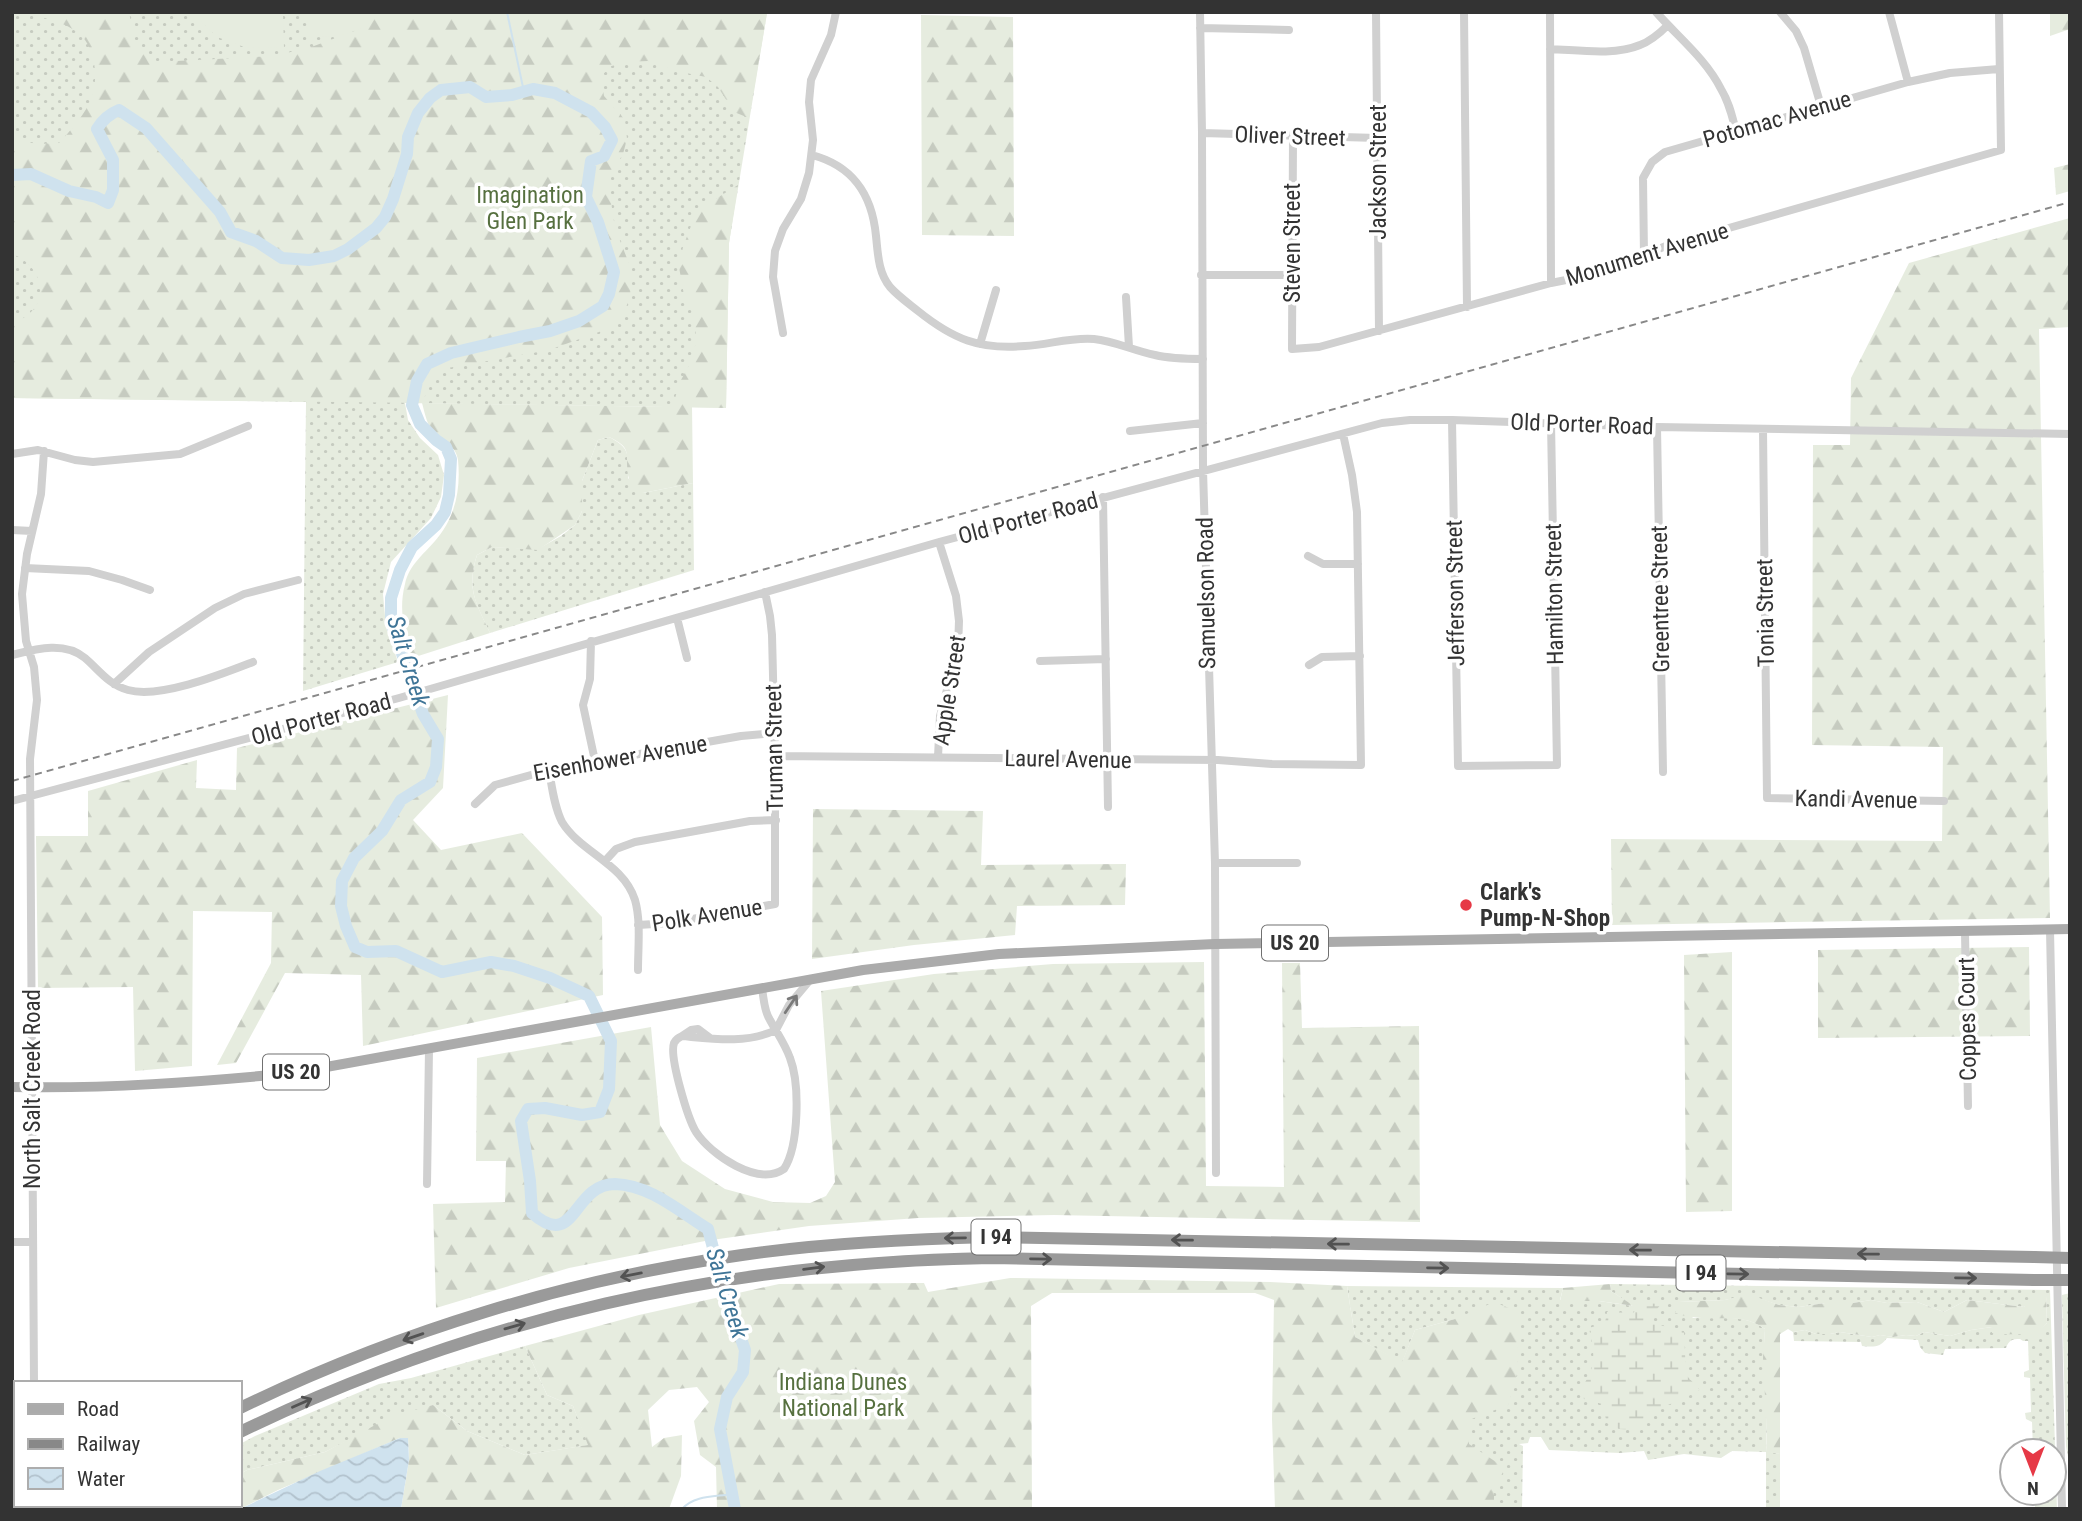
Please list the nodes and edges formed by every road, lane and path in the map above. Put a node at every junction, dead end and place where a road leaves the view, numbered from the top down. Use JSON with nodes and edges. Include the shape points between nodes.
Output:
{"nodes":[{"id":1,"x":836,"y":12,"type":"edge"},
{"id":2,"x":1200,"y":12,"type":"edge"},
{"id":3,"x":1376,"y":12,"type":"edge"},
{"id":4,"x":1464,"y":12,"type":"edge"},
{"id":5,"x":1549,"y":12,"type":"edge"},
{"id":6,"x":1656,"y":12,"type":"edge"},
{"id":7,"x":1780,"y":12,"type":"edge"},
{"id":8,"x":1889,"y":12,"type":"edge"},
{"id":9,"x":1999,"y":12,"type":"edge"},
{"id":10,"x":1668,"y":25,"type":"junction"},
{"id":11,"x":1200,"y":28,"type":"junction"},
{"id":12,"x":1289,"y":30,"type":"dead end"},
{"id":13,"x":1550,"y":49,"type":"junction"},
{"id":14,"x":1999,"y":69,"type":"junction"},
{"id":15,"x":1908,"y":82,"type":"junction"},
{"id":16,"x":1821,"y":106,"type":"junction"},
{"id":17,"x":1736,"y":131,"type":"junction"},
{"id":18,"x":1202,"y":133,"type":"junction"},
{"id":19,"x":1293,"y":136,"type":"junction"},
{"id":20,"x":1378,"y":138,"type":"junction"},
{"id":21,"x":812,"y":155,"type":"junction"},
{"id":22,"x":1643,"y":256,"type":"junction"},
{"id":23,"x":1201,"y":275,"type":"junction"},
{"id":24,"x":1292,"y":275,"type":"junction"},
{"id":25,"x":1551,"y":283,"type":"junction"},
{"id":26,"x":996,"y":290,"type":"dead end"},
{"id":27,"x":1126,"y":297,"type":"dead end"},
{"id":28,"x":1467,"y":307,"type":"junction"},
{"id":29,"x":1379,"y":331,"type":"junction"},
{"id":30,"x":783,"y":333,"type":"dead end"},
{"id":31,"x":981,"y":344,"type":"junction"},
{"id":32,"x":1129,"y":347,"type":"junction"},
{"id":33,"x":1292,"y":349,"type":"joint"},
{"id":34,"x":1203,"y":359,"type":"junction"},
{"id":35,"x":1452,"y":420,"type":"junction"},
{"id":36,"x":1550,"y":422,"type":"junction"},
{"id":37,"x":1203,"y":423,"type":"junction"},
{"id":38,"x":248,"y":426,"type":"dead end"},
{"id":39,"x":1657,"y":427,"type":"junction"},
{"id":40,"x":1763,"y":429,"type":"junction"},
{"id":41,"x":1130,"y":430,"type":"dead end"},
{"id":42,"x":1343,"y":434,"type":"junction"},
{"id":43,"x":2070,"y":434,"type":"edge"},
{"id":44,"x":44,"y":451,"type":"junction"},
{"id":45,"x":12,"y":454,"type":"edge"},
{"id":46,"x":1203,"y":470,"type":"junction"},
{"id":47,"x":1103,"y":497,"type":"junction"},
{"id":48,"x":12,"y":530,"type":"edge"},
{"id":49,"x":32,"y":531,"type":"junction"},
{"id":50,"x":939,"y":542,"type":"junction"},
{"id":51,"x":1308,"y":556,"type":"dead end"},
{"id":52,"x":1358,"y":564,"type":"junction"},
{"id":53,"x":25,"y":568,"type":"junction"},
{"id":54,"x":298,"y":580,"type":"dead end"},
{"id":55,"x":150,"y":590,"type":"dead end"},
{"id":56,"x":765,"y":592,"type":"junction"},
{"id":57,"x":17,"y":594,"type":"edge"},
{"id":58,"x":677,"y":618,"type":"junction"},
{"id":59,"x":591,"y":641,"type":"junction"},
{"id":60,"x":29,"y":651,"type":"junction"},
{"id":61,"x":12,"y":655,"type":"edge"},
{"id":62,"x":1360,"y":656,"type":"junction"},
{"id":63,"x":687,"y":658,"type":"dead end"},
{"id":64,"x":1107,"y":659,"type":"junction"},
{"id":65,"x":1040,"y":660,"type":"dead end"},
{"id":66,"x":253,"y":662,"type":"dead end"},
{"id":67,"x":1309,"y":665,"type":"dead end"},
{"id":68,"x":114,"y":684,"type":"junction"},
{"id":69,"x":774,"y":733,"type":"junction"},
{"id":70,"x":775,"y":756,"type":"junction"},
{"id":71,"x":938,"y":757,"type":"junction"},
{"id":72,"x":1107,"y":760,"type":"junction"},
{"id":73,"x":1211,"y":760,"type":"junction"},
{"id":74,"x":595,"y":761,"type":"junction"},
{"id":75,"x":1557,"y":765,"type":"joint"},
{"id":76,"x":549,"y":770,"type":"junction"},
{"id":77,"x":1662,"y":772,"type":"dead end"},
{"id":78,"x":31,"y":796,"type":"junction"},
{"id":79,"x":1767,"y":798,"type":"joint"},
{"id":80,"x":1944,"y":801,"type":"dead end"},
{"id":81,"x":12,"y":802,"type":"edge"},
{"id":82,"x":475,"y":804,"type":"dead end"},
{"id":83,"x":1108,"y":807,"type":"dead end"},
{"id":84,"x":776,"y":820,"type":"junction"},
{"id":85,"x":605,"y":861,"type":"junction"},
{"id":86,"x":1215,"y":863,"type":"junction"},
{"id":87,"x":1297,"y":863,"type":"dead end"},
{"id":88,"x":775,"y":904,"type":"joint"},
{"id":89,"x":638,"y":925,"type":"junction"},
{"id":90,"x":2070,"y":929,"type":"edge"},
{"id":91,"x":2050,"y":930,"type":"junction"},
{"id":92,"x":1965,"y":932,"type":"junction"},
{"id":93,"x":1215,"y":944,"type":"junction"},
{"id":94,"x":638,"y":970,"type":"dead end"},
{"id":95,"x":810,"y":980,"type":"junction"},
{"id":96,"x":762,"y":989,"type":"junction"},
{"id":97,"x":776,"y":1030,"type":"junction"},
{"id":98,"x":429,"y":1049,"type":"junction"},
{"id":99,"x":12,"y":1087,"type":"edge"},
{"id":100,"x":33,"y":1087,"type":"junction"},
{"id":101,"x":1968,"y":1106,"type":"dead end"},
{"id":102,"x":1216,"y":1173,"type":"dead end"},
{"id":103,"x":427,"y":1184,"type":"dead end"},
{"id":104,"x":12,"y":1242,"type":"edge"},
{"id":105,"x":32,"y":1242,"type":"junction"},
{"id":106,"x":2070,"y":1258,"type":"edge"},
{"id":107,"x":2070,"y":1280,"type":"edge"},
{"id":108,"x":34,"y":1381,"type":"edge"},
{"id":109,"x":242,"y":1407,"type":"edge"},
{"id":110,"x":242,"y":1431,"type":"edge"},
{"id":111,"x":2062,"y":1509,"type":"edge"}],
"edges":[{"from":1,"to":21,"type":"street","via":[[811,80]]},
{"from":2,"to":11,"type":"street","name":"Samuelson Road"},
{"from":3,"to":20,"type":"street","name":"Jackson Street"},
{"from":4,"to":28,"type":"street"},
{"from":5,"to":13,"type":"street"},
{"from":6,"to":10,"type":"street"},
{"from":7,"to":16,"type":"street","via":[[1804,48]]},
{"from":8,"to":15,"type":"street"},
{"from":9,"to":14,"type":"street"},
{"from":10,"to":13,"type":"street","via":[[1639,46]]},
{"from":10,"to":17,"type":"street","via":[[1707,66],[1730,108]]},
{"from":11,"to":12,"type":"street"},
{"from":11,"to":18,"type":"street","name":"Samuelson Road"},
{"from":13,"to":25,"type":"street"},
{"from":14,"to":15,"type":"street","name":"Potomac Avenue"},
{"from":14,"to":22,"type":"street","name":"Monument Avenue","via":[[2001,150]]},
{"from":15,"to":16,"type":"street","name":"Potomac Avenue"},
{"from":16,"to":17,"type":"street","name":"Potomac Avenue"},
{"from":17,"to":22,"type":"street","name":"Potomac Avenue","via":[[1665,152],[1652,162],[1643,178]]},
{"from":18,"to":19,"type":"street","name":"Oliver Street"},
{"from":18,"to":23,"type":"street","name":"Samuelson Road"},
{"from":19,"to":20,"type":"street","name":"Oliver Street"},
{"from":19,"to":24,"type":"street","name":"Steven Street"},
{"from":20,"to":29,"type":"street","name":"Jackson Street"},
{"from":21,"to":30,"type":"street","via":[[801,199],[775,251],[773,277]]},
{"from":21,"to":31,"type":"street","via":[[842,168],[861,188],[875,224],[884,279],[897,295],[941,329]]},
{"from":22,"to":25,"type":"street","name":"Monument Avenue","via":[[1596,274]]},
{"from":23,"to":24,"type":"street"},
{"from":23,"to":34,"type":"street","name":"Samuelson Road"},
{"from":24,"to":33,"type":"street","name":"Steven Street"},
{"from":25,"to":28,"type":"street","name":"Monument Avenue"},
{"from":26,"to":31,"type":"street"},
{"from":27,"to":32,"type":"street"},
{"from":28,"to":29,"type":"street","name":"Monument Avenue"},
{"from":29,"to":33,"type":"street","name":"Monument Avenue","via":[[1319,347]]},
{"from":31,"to":32,"type":"street","via":[[1009,347],[1093,339]]},
{"from":32,"to":34,"type":"street","via":[[1163,357]]},
{"from":34,"to":37,"type":"street","name":"Samuelson Road"},
{"from":35,"to":36,"type":"street","name":"Old Porter Road"},
{"from":35,"to":42,"type":"street","name":"Old Porter Road","via":[[1382,423]]},
{"from":35,"to":75,"type":"street","name":"Jefferson Street","via":[[1458,766]]},
{"from":36,"to":39,"type":"street","name":"Old Porter Road"},
{"from":36,"to":75,"type":"street","name":"Hamilton Street"},
{"from":37,"to":41,"type":"street"},
{"from":37,"to":46,"type":"street","name":"Samuelson Road"},
{"from":38,"to":44,"type":"street","via":[[180,454],[135,461],[93,462]]},
{"from":39,"to":40,"type":"street","name":"Old Porter Road"},
{"from":39,"to":77,"type":"street","name":"Greentree Street"},
{"from":40,"to":43,"type":"street","name":"Old Porter Road"},
{"from":40,"to":79,"type":"street","name":"Tonia Street"},
{"from":42,"to":46,"type":"street","name":"Old Porter Road"},
{"from":42,"to":52,"type":"street","via":[[1355,492]]},
{"from":44,"to":45,"type":"street"},
{"from":44,"to":49,"type":"street","name":"North Salt Creek Road"},
{"from":46,"to":47,"type":"street","name":"Old Porter Road"},
{"from":46,"to":73,"type":"street","name":"Samuelson Road"},
{"from":47,"to":50,"type":"street","name":"Old Porter Road"},
{"from":47,"to":64,"type":"street"},
{"from":48,"to":49,"type":"street"},
{"from":49,"to":53,"type":"street","name":"North Salt Creek Road"},
{"from":50,"to":56,"type":"street","name":"Old Porter Road"},
{"from":50,"to":71,"type":"street","name":"Apple Street","via":[[959,621],[958,648],[940,716]]},
{"from":51,"to":52,"type":"street","via":[[1323,564]]},
{"from":52,"to":62,"type":"street"},
{"from":53,"to":55,"type":"street","via":[[89,570]]},
{"from":53,"to":57,"type":"street","name":"North Salt Creek Road"},
{"from":54,"to":68,"type":"street","via":[[244,594],[215,608],[149,652]]},
{"from":56,"to":58,"type":"street","name":"Old Porter Road"},
{"from":56,"to":69,"type":"street","name":"Truman Street","via":[[772,626]]},
{"from":57,"to":60,"type":"street","name":"North Salt Creek Road"},
{"from":58,"to":59,"type":"street","name":"Old Porter Road"},
{"from":58,"to":63,"type":"street"},
{"from":59,"to":74,"type":"street","via":[[590,679],[583,705]]},
{"from":59,"to":78,"type":"street","name":"Old Porter Road","via":[[399,698]]},
{"from":60,"to":61,"type":"street"},
{"from":60,"to":68,"type":"street","via":[[71,650]]},
{"from":60,"to":78,"type":"street","name":"North Salt Creek Road","via":[[37,700]]},
{"from":62,"to":67,"type":"street","via":[[1322,657]]},
{"from":62,"to":73,"type":"street","name":"Laurel Avenue","via":[[1361,765]]},
{"from":64,"to":65,"type":"street"},
{"from":64,"to":72,"type":"street"},
{"from":66,"to":68,"type":"street","via":[[158,691],[133,691]]},
{"from":69,"to":70,"type":"street","name":"Truman Street"},
{"from":69,"to":74,"type":"street","name":"Eisenhower Avenue"},
{"from":70,"to":71,"type":"street","name":"Laurel Avenue"},
{"from":70,"to":84,"type":"street","name":"Truman Street"},
{"from":71,"to":72,"type":"street","name":"Laurel Avenue"},
{"from":72,"to":73,"type":"street","name":"Laurel Avenue"},
{"from":72,"to":83,"type":"street"},
{"from":73,"to":86,"type":"street","name":"Samuelson Road"},
{"from":74,"to":76,"type":"street","name":"Eisenhower Avenue"},
{"from":76,"to":82,"type":"street","name":"Eisenhower Avenue","via":[[495,785]]},
{"from":76,"to":85,"type":"street","via":[[563,823]]},
{"from":78,"to":81,"type":"street","name":"Old Porter Road"},
{"from":78,"to":100,"type":"street","name":"North Salt Creek Road"},
{"from":79,"to":80,"type":"street","name":"Kandi Avenue"},
{"from":84,"to":85,"type":"street","via":[[635,842],[616,849]]},
{"from":84,"to":88,"type":"street","name":"Truman Street"},
{"from":85,"to":89,"type":"street","via":[[629,887]]},
{"from":86,"to":87,"type":"street"},
{"from":86,"to":93,"type":"street","name":"Samuelson Road"},
{"from":88,"to":89,"type":"street","name":"Polk Avenue"},
{"from":89,"to":94,"type":"street"},
{"from":90,"to":91,"type":"main road","number":"US 20"},
{"from":91,"to":92,"type":"main road","number":"US 20"},
{"from":91,"to":111,"type":"street"},
{"from":92,"to":93,"type":"main road","number":"US 20"},
{"from":92,"to":101,"type":"street","name":"Coppes Court"},
{"from":93,"to":95,"type":"main road","number":"US 20","via":[[999,954]]},
{"from":93,"to":102,"type":"street","name":"Samuelson Road"},
{"from":95,"to":96,"type":"main road","number":"US 20"},
{"from":97,"to":95,"type":"street","one_way":true},
{"from":96,"to":97,"type":"street"},
{"from":96,"to":98,"type":"main road","number":"US 20"},
{"from":97,"to":97,"type":"street","via":[[761,1037],[728,1040],[691,1030],[674,1045],[674,1062],[698,1136],[737,1166],[762,1175],[778,1173],[788,1163],[793,1139],[796,1092],[791,1061]]},
{"from":98,"to":100,"type":"main road","number":"US 20","via":[[293,1073],[123,1087]]},
{"from":98,"to":103,"type":"street"},
{"from":99,"to":100,"type":"main road","number":"US 20"},
{"from":100,"to":105,"type":"street","name":"North Salt Creek Road"},
{"from":104,"to":105,"type":"street"},
{"from":105,"to":108,"type":"street","name":"North Salt Creek Road"},
{"from":106,"to":109,"type":"highway","number":"I 94","one_way":true,"bridge":true,"via":[[991,1237],[831,1244],[698,1261],[540,1297],[344,1362]]},
{"from":110,"to":107,"type":"highway","number":"I 94","one_way":true,"bridge":true,"via":[[328,1391],[467,1340],[547,1317],[696,1284],[834,1266],[991,1258]]}]}
